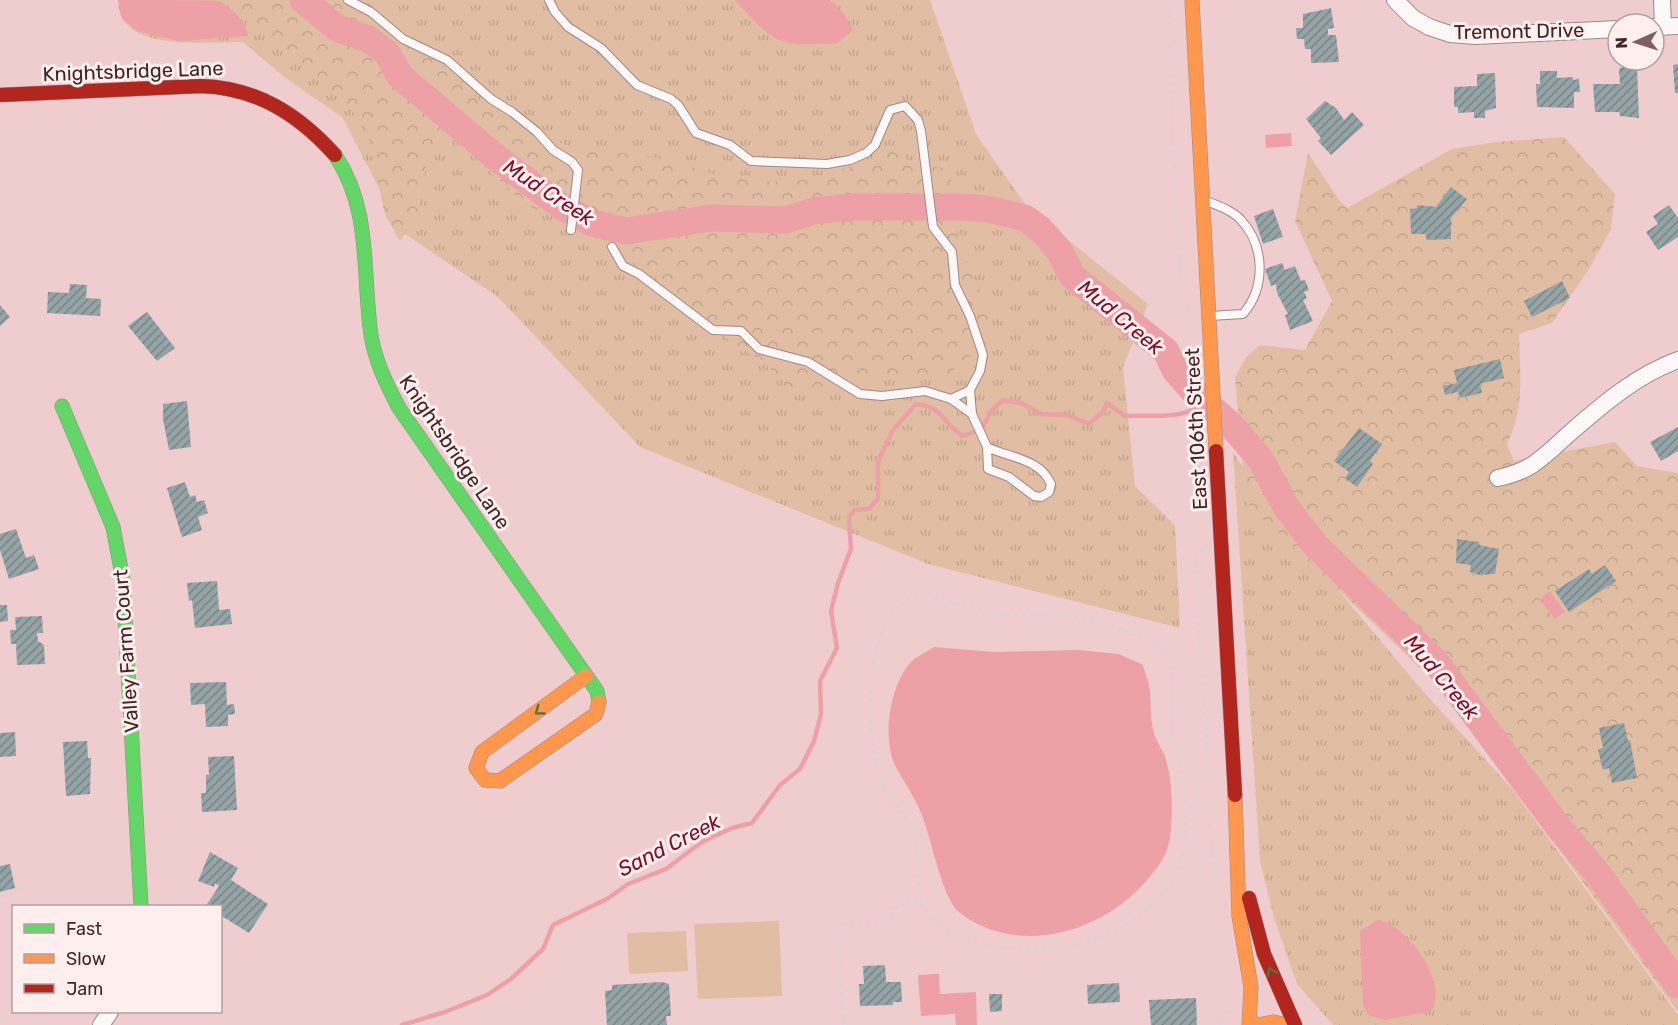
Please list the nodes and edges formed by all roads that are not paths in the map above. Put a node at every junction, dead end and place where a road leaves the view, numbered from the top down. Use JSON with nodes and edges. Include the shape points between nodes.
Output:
{"nodes":[{"id":1,"x":348,"y":0,"type":"edge"},
{"id":2,"x":549,"y":0,"type":"edge"},
{"id":3,"x":1192,"y":0,"type":"edge"},
{"id":4,"x":1395,"y":0,"type":"edge"},
{"id":5,"x":1606,"y":29,"type":"edge"},
{"id":6,"x":0,"y":95,"type":"edge"},
{"id":7,"x":1203,"y":199,"type":"junction"},
{"id":8,"x":571,"y":230,"type":"dead end"},
{"id":9,"x":612,"y":247,"type":"dead end"},
{"id":10,"x":1209,"y":316,"type":"junction"},
{"id":11,"x":1678,"y":360,"type":"edge"},
{"id":12,"x":970,"y":390,"type":"junction"},
{"id":13,"x":951,"y":399,"type":"junction"},
{"id":14,"x":62,"y":406,"type":"dead end"},
{"id":15,"x":973,"y":418,"type":"junction"},
{"id":16,"x":985,"y":443,"type":"junction"},
{"id":17,"x":1498,"y":478,"type":"dead end"},
{"id":18,"x":586,"y":676,"type":"junction"},
{"id":19,"x":1238,"y":855,"type":"junction"},
{"id":20,"x":141,"y":905,"type":"edge"},
{"id":21,"x":1249,"y":1025,"type":"edge"},
{"id":22,"x":1258,"y":1025,"type":"edge"},
{"id":23,"x":1288,"y":1025,"type":"edge"},
{"id":24,"x":1295,"y":1025,"type":"edge"}],
"edges":[{"from":1,"to":8,"type":"lane","via":[[371,12],[403,39],[447,60],[537,132],[553,150],[573,162],[578,170]]},
{"from":2,"to":12,"type":"lane","via":[[568,27],[601,48],[637,85],[678,105],[696,134],[730,145],[751,161],[827,164],[850,160],[875,145],[890,110],[905,106],[918,120],[932,218],[937,234],[952,252],[955,285],[983,355]]},
{"from":3,"to":7,"type":"street","name":"East 106th Street"},
{"from":4,"to":5,"type":"street","name":"Tremont Drive","via":[[1413,18],[1430,27],[1462,35]]},
{"from":6,"to":18,"type":"street","name":"Knightsbridge Lane","via":[[232,87],[261,96],[312,130],[343,167],[358,199],[366,240],[373,347],[383,379],[399,408]]},
{"from":7,"to":10,"type":"street","name":"East 106th Street"},
{"from":7,"to":10,"type":"lane","via":[[1240,218],[1256,243],[1260,275],[1257,292],[1243,314]]},
{"from":9,"to":13,"type":"lane","via":[[623,266],[713,330],[741,331],[759,349],[808,362],[860,394],[882,396],[925,391]]},
{"from":10,"to":19,"type":"street","name":"East 106th Street"},
{"from":11,"to":17,"type":"street","via":[[1614,396],[1529,469]]},
{"from":12,"to":13,"type":"lane"},
{"from":12,"to":15,"type":"lane"},
{"from":13,"to":15,"type":"lane"},
{"from":14,"to":20,"type":"street","name":"Valley Farm Court","via":[[113,527],[123,580]]},
{"from":15,"to":16,"type":"lane"},
{"from":16,"to":16,"type":"lane","via":[[1028,460],[1048,477],[1049,492],[1034,496],[1009,477],[988,469]]},
{"from":18,"to":18,"type":"street","name":"Knightsbridge Lane","one_way":true,"via":[[482,752],[476,768],[485,780],[500,781],[596,714],[600,706],[597,692]]},
{"from":19,"to":21,"type":"street","name":"East 106th Street","via":[[1237,897],[1252,1004]]},
{"from":24,"to":19,"type":"street","name":"East 106th Street","one_way":true,"via":[[1264,954]]},
{"from":22,"to":23,"type":"street"}]}
